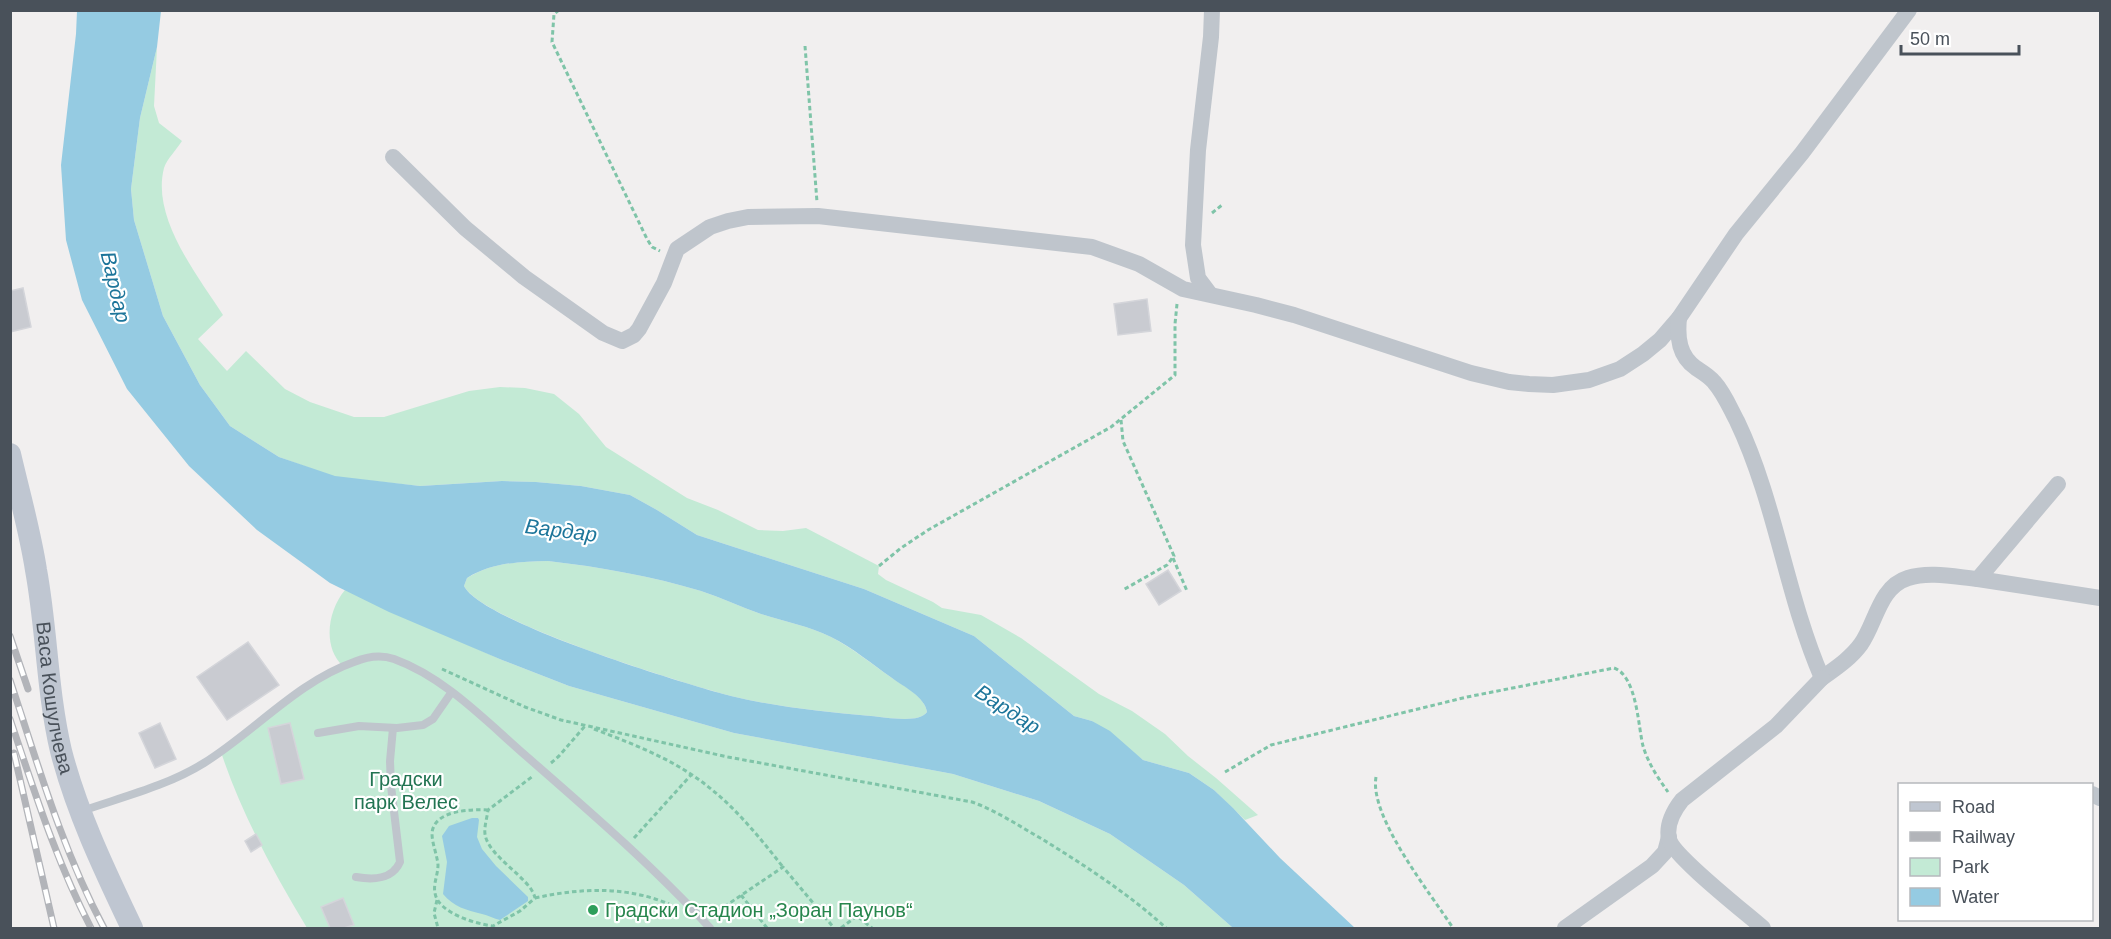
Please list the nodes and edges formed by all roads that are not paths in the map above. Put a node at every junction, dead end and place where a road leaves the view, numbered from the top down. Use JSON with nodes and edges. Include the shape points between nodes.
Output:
{"nodes":[{"id":1,"x":1212,"y":10,"type":"edge"},
{"id":2,"x":1909,"y":10,"type":"edge"},
{"id":3,"x":393,"y":157,"type":"dead end"},
{"id":4,"x":1210,"y":294,"type":"junction"},
{"id":5,"x":1679,"y":318,"type":"junction"},
{"id":6,"x":10,"y":454,"type":"edge"},
{"id":7,"x":2058,"y":484,"type":"dead end"},
{"id":8,"x":1977,"y":579,"type":"junction"},
{"id":9,"x":2100,"y":598,"type":"edge"},
{"id":10,"x":1822,"y":678,"type":"junction"},
{"id":11,"x":451,"y":693,"type":"junction"},
{"id":12,"x":393,"y":728,"type":"junction"},
{"id":13,"x":318,"y":733,"type":"dead end"},
{"id":14,"x":80,"y":812,"type":"junction"},
{"id":15,"x":1669,"y":837,"type":"junction"},
{"id":16,"x":356,"y":877,"type":"dead end"},
{"id":17,"x":706,"y":925,"type":"edge"},
{"id":18,"x":132,"y":928,"type":"edge"},
{"id":19,"x":1565,"y":928,"type":"edge"},
{"id":20,"x":1763,"y":928,"type":"edge"}],
"edges":[{"from":1,"to":4,"type":"street","via":[[1193,245],[1198,278]]},
{"from":2,"to":5,"type":"street","via":[[1736,234]]},
{"from":3,"to":4,"type":"street","via":[[465,228],[524,277],[618,340],[625,340],[639,330],[676,249],[710,227],[748,217],[819,216],[1077,244],[1139,264],[1179,287]]},
{"from":4,"to":5,"type":"street","via":[[1294,315],[1471,373],[1529,384],[1574,383],[1604,376],[1643,354]]},
{"from":5,"to":10,"type":"street","via":[[1682,352],[1718,387],[1751,453],[1801,623]]},
{"from":6,"to":14,"type":"main road","name":"Васа Кошулчева","via":[[36,570],[56,729]]},
{"from":7,"to":8,"type":"street"},
{"from":8,"to":9,"type":"street"},
{"from":8,"to":10,"type":"street","via":[[1921,576],[1896,584],[1882,602],[1861,645]]},
{"from":10,"to":15,"type":"street","via":[[1776,726],[1685,797],[1672,818]]},
{"from":11,"to":12,"type":"lane","via":[[429,723]]},
{"from":11,"to":14,"type":"lane","via":[[419,671],[390,658],[378,656],[352,662],[297,694],[199,766]]},
{"from":11,"to":17,"type":"lane","via":[[626,846]]},
{"from":12,"to":13,"type":"lane","via":[[359,726]]},
{"from":12,"to":16,"type":"lane","via":[[391,786],[400,862],[398,868],[384,877]]},
{"from":14,"to":18,"type":"main road","name":"Васа Кошулчева"},
{"from":15,"to":19,"type":"street","via":[[1657,862]]},
{"from":15,"to":20,"type":"street","via":[[1699,873]]}]}
